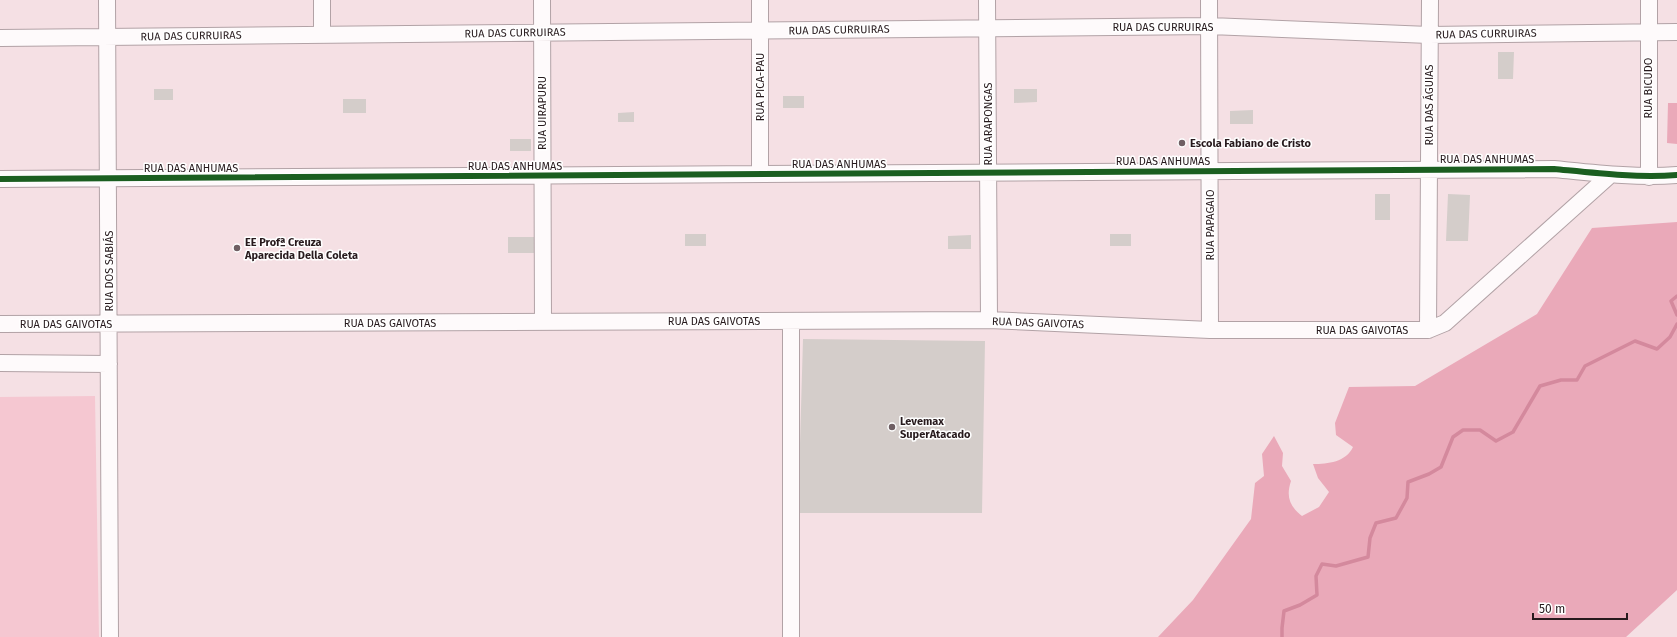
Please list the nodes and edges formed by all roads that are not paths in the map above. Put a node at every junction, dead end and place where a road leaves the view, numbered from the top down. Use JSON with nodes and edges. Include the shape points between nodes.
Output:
{"nodes":[{"id":1,"x":107,"y":0,"type":"edge"},
{"id":2,"x":322,"y":0,"type":"edge"},
{"id":3,"x":542,"y":0,"type":"edge"},
{"id":4,"x":760,"y":0,"type":"edge"},
{"id":5,"x":987,"y":0,"type":"edge"},
{"id":6,"x":1209,"y":0,"type":"edge"},
{"id":7,"x":1430,"y":0,"type":"edge"},
{"id":8,"x":1649,"y":0,"type":"edge"},
{"id":9,"x":1210,"y":26,"type":"junction"},
{"id":10,"x":987,"y":28,"type":"junction"},
{"id":11,"x":760,"y":31,"type":"junction"},
{"id":12,"x":1648,"y":32,"type":"junction"},
{"id":13,"x":1677,"y":32,"type":"edge"},
{"id":14,"x":542,"y":33,"type":"junction"},
{"id":15,"x":322,"y":35,"type":"junction"},
{"id":16,"x":1429,"y":35,"type":"junction"},
{"id":17,"x":108,"y":37,"type":"junction"},
{"id":18,"x":0,"y":38,"type":"edge"},
{"id":19,"x":1428,"y":170,"type":"junction"},
{"id":20,"x":1209,"y":171,"type":"junction"},
{"id":21,"x":988,"y":172,"type":"junction"},
{"id":22,"x":760,"y":174,"type":"junction"},
{"id":23,"x":1610,"y":175,"type":"junction"},
{"id":24,"x":1677,"y":175,"type":"edge"},
{"id":25,"x":542,"y":176,"type":"junction"},
{"id":26,"x":1649,"y":177,"type":"junction"},
{"id":27,"x":108,"y":178,"type":"junction"},
{"id":28,"x":0,"y":179,"type":"edge"},
{"id":29,"x":989,"y":320,"type":"junction"},
{"id":30,"x":792,"y":321,"type":"junction"},
{"id":31,"x":543,"y":322,"type":"junction"},
{"id":32,"x":0,"y":324,"type":"edge"},
{"id":33,"x":109,"y":324,"type":"junction"},
{"id":34,"x":1210,"y":330,"type":"junction"},
{"id":35,"x":1428,"y":330,"type":"junction"},
{"id":36,"x":0,"y":363,"type":"edge"},
{"id":37,"x":109,"y":364,"type":"junction"},
{"id":38,"x":110,"y":637,"type":"edge"},
{"id":39,"x":792,"y":637,"type":"edge"}],
"edges":[{"from":1,"to":17,"type":"street","name":"RUA DOS SABIÁS"},
{"from":2,"to":15,"type":"street"},
{"from":3,"to":14,"type":"street","name":"RUA UIRAPURU"},
{"from":4,"to":11,"type":"street","name":"RUA PICA-PAU"},
{"from":5,"to":10,"type":"street","name":"RUA ARAPONGAS"},
{"from":6,"to":9,"type":"street","name":"RUA PAPAGAIO"},
{"from":7,"to":16,"type":"street","name":"RUA DAS ÁGUIAS"},
{"from":8,"to":12,"type":"street","name":"RUA BICUDO"},
{"from":9,"to":10,"type":"street","name":"RUA DAS CURRUIRAS"},
{"from":9,"to":16,"type":"street","name":"RUA DAS CURRUIRAS"},
{"from":9,"to":20,"type":"street","name":"RUA PAPAGAIO"},
{"from":10,"to":11,"type":"street","name":"RUA DAS CURRUIRAS"},
{"from":10,"to":21,"type":"street","name":"RUA ARAPONGAS"},
{"from":11,"to":14,"type":"street","name":"RUA DAS CURRUIRAS"},
{"from":11,"to":22,"type":"street","name":"RUA PICA-PAU"},
{"from":12,"to":13,"type":"street","name":"RUA DAS CURRUIRAS"},
{"from":12,"to":16,"type":"street","name":"RUA DAS CURRUIRAS"},
{"from":12,"to":26,"type":"street","name":"RUA BICUDO"},
{"from":14,"to":15,"type":"street","name":"RUA DAS CURRUIRAS"},
{"from":14,"to":25,"type":"street","name":"RUA UIRAPURU"},
{"from":15,"to":17,"type":"street","name":"RUA DAS CURRUIRAS"},
{"from":16,"to":19,"type":"street","name":"RUA DAS ÁGUIAS"},
{"from":17,"to":18,"type":"street","name":"RUA DAS CURRUIRAS"},
{"from":17,"to":27,"type":"street","name":"RUA DOS SABIÁS"},
{"from":19,"to":20,"type":"street","name":"RUA DAS ANHUMAS"},
{"from":19,"to":23,"type":"street","name":"RUA DAS ANHUMAS","via":[[1554,169]]},
{"from":19,"to":35,"type":"street","name":"RUA DAS ÁGUIAS"},
{"from":20,"to":21,"type":"street","name":"RUA DAS ANHUMAS"},
{"from":20,"to":34,"type":"street","name":"RUA PAPAGAIO"},
{"from":21,"to":22,"type":"street","name":"RUA DAS ANHUMAS"},
{"from":21,"to":29,"type":"street","name":"RUA ARAPONGAS"},
{"from":22,"to":25,"type":"street","name":"RUA DAS ANHUMAS"},
{"from":23,"to":26,"type":"street","name":"RUA DAS ANHUMAS"},
{"from":23,"to":35,"type":"street","via":[[1444,323]]},
{"from":24,"to":26,"type":"street","name":"RUA DAS ANHUMAS"},
{"from":25,"to":27,"type":"street","name":"RUA DAS ANHUMAS"},
{"from":25,"to":31,"type":"street","name":"RUA UIRAPURU"},
{"from":27,"to":28,"type":"street","name":"RUA DAS ANHUMAS"},
{"from":27,"to":33,"type":"street","name":"RUA DOS SABIÁS"},
{"from":29,"to":30,"type":"street","name":"RUA DAS GAIVOTAS"},
{"from":29,"to":34,"type":"street","name":"RUA DAS GAIVOTAS"},
{"from":30,"to":31,"type":"street","name":"RUA DAS GAIVOTAS"},
{"from":30,"to":39,"type":"street"},
{"from":31,"to":33,"type":"street","name":"RUA DAS GAIVOTAS"},
{"from":32,"to":33,"type":"street","name":"RUA DAS GAIVOTAS"},
{"from":33,"to":37,"type":"street","name":"RUA DOS SABIÁS"},
{"from":34,"to":35,"type":"street","name":"RUA DAS GAIVOTAS"},
{"from":36,"to":37,"type":"street"},
{"from":37,"to":38,"type":"street","name":"RUA DOS SABIÁS"}]}
